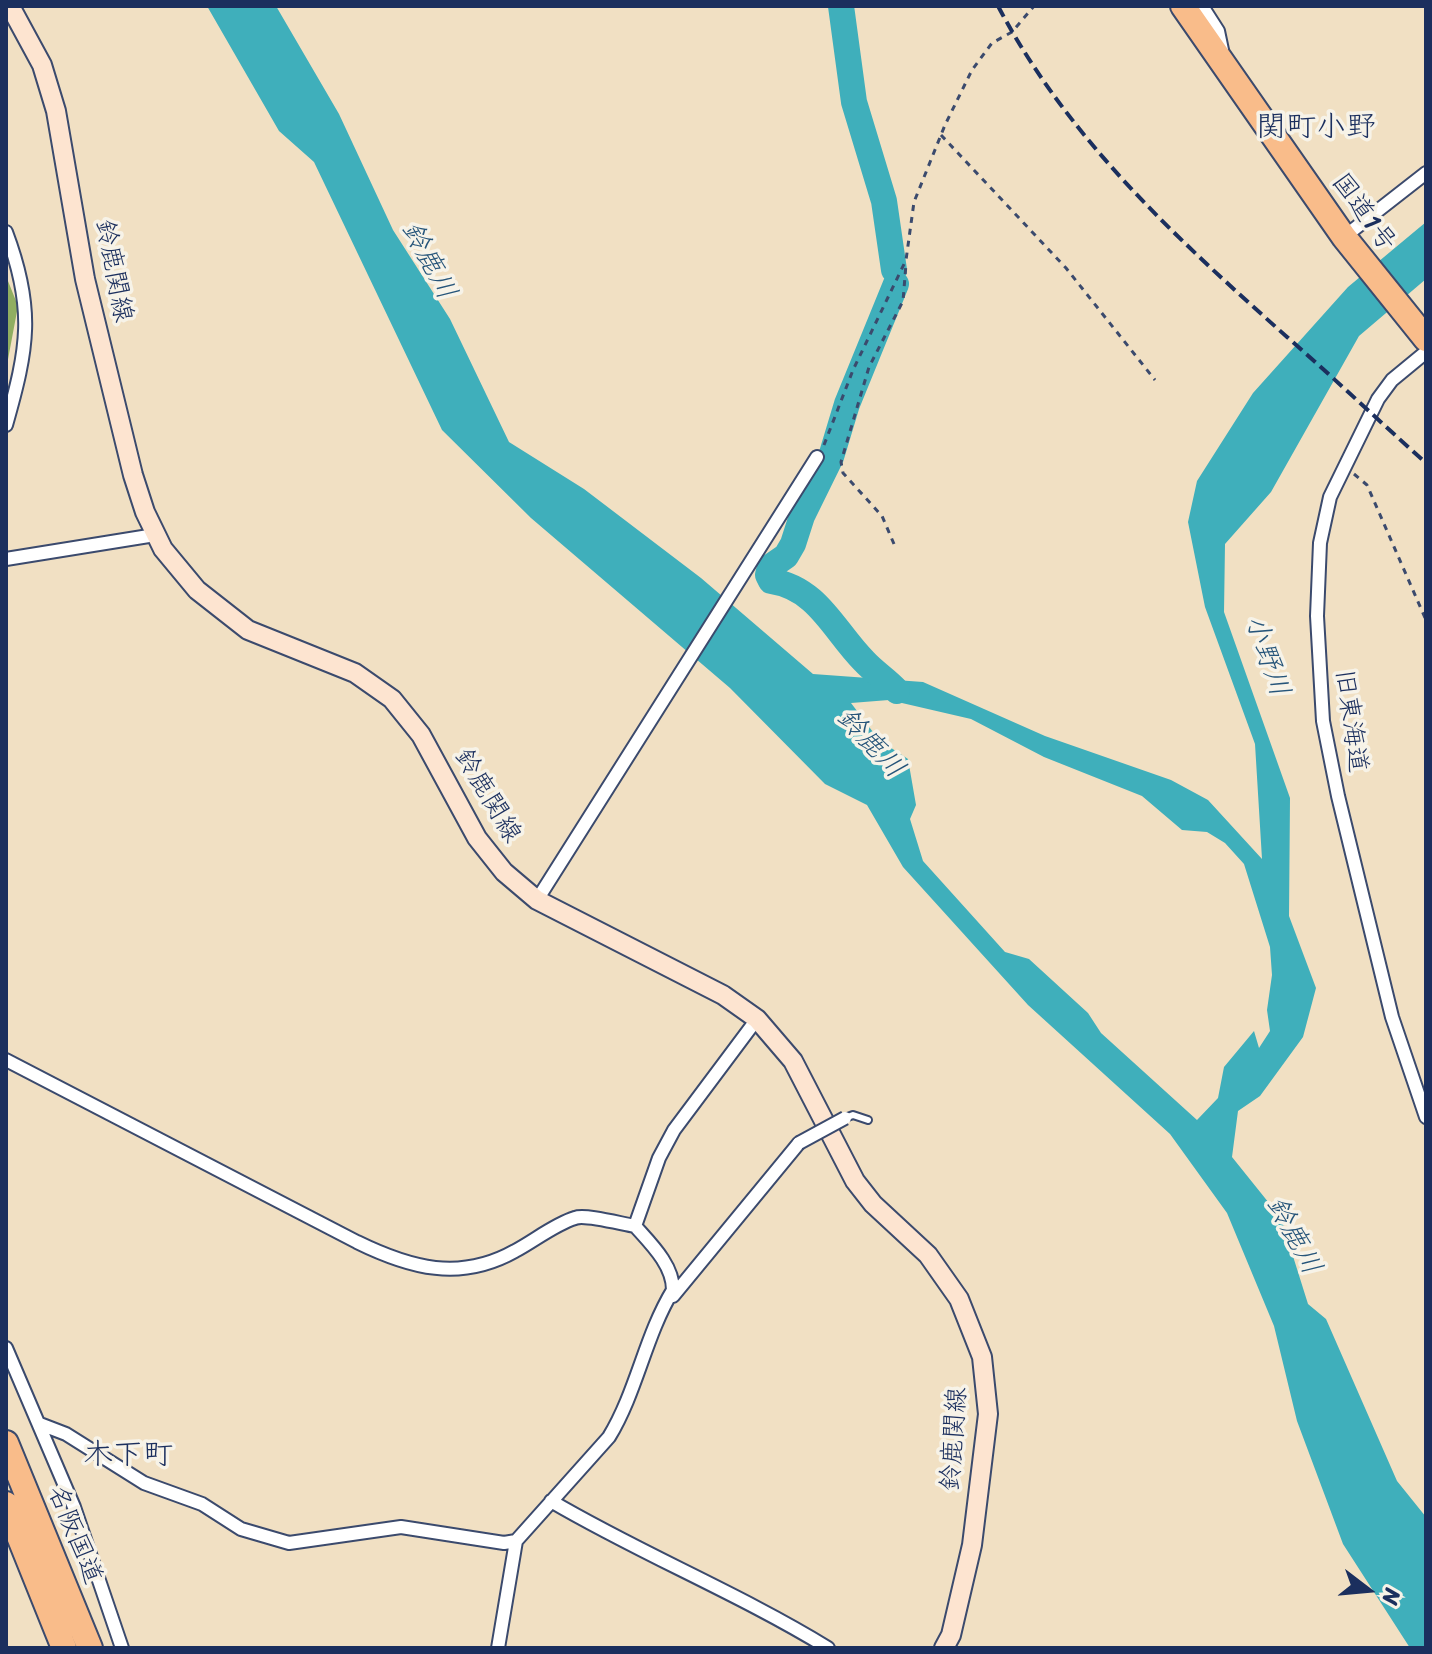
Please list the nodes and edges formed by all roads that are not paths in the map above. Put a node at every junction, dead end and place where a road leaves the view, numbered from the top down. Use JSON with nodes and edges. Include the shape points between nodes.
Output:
{"nodes":[{"id":1,"x":10,"y":6,"type":"edge"},
{"id":2,"x":1183,"y":6,"type":"edge"},
{"id":3,"x":1202,"y":6,"type":"edge"},
{"id":4,"x":1225,"y":69,"type":"junction"},
{"id":5,"x":1426,"y":173,"type":"edge"},
{"id":6,"x":6,"y":232,"type":"edge"},
{"id":7,"x":1344,"y":237,"type":"junction"},
{"id":8,"x":1424,"y":341,"type":"edge"},
{"id":9,"x":6,"y":425,"type":"edge"},
{"id":10,"x":817,"y":457,"type":"road end"},
{"id":11,"x":155,"y":535,"type":"junction"},
{"id":12,"x":6,"y":559,"type":"edge"},
{"id":13,"x":537,"y":900,"type":"junction"},
{"id":14,"x":757,"y":1019,"type":"junction"},
{"id":15,"x":6,"y":1060,"type":"edge"},
{"id":16,"x":1426,"y":1117,"type":"edge"},
{"id":17,"x":845,"y":1118,"type":"joint"},
{"id":18,"x":868,"y":1120,"type":"dead end"},
{"id":19,"x":635,"y":1226,"type":"junction"},
{"id":20,"x":667,"y":1300,"type":"junction"},
{"id":21,"x":6,"y":1348,"type":"edge"},
{"id":22,"x":40,"y":1424,"type":"junction"},
{"id":23,"x":6,"y":1443,"type":"edge"},
{"id":24,"x":551,"y":1501,"type":"junction"},
{"id":25,"x":6,"y":1504,"type":"edge"},
{"id":26,"x":516,"y":1541,"type":"junction"},
{"id":27,"x":64,"y":1648,"type":"edge"},
{"id":28,"x":90,"y":1648,"type":"edge"},
{"id":29,"x":122,"y":1648,"type":"edge"},
{"id":30,"x":498,"y":1648,"type":"edge"},
{"id":31,"x":828,"y":1648,"type":"edge"},
{"id":32,"x":944,"y":1648,"type":"edge"}],
"edges":[{"from":1,"to":11,"type":"main road","name":"鈴鹿関線","via":[[42,65],[56,111],[85,279],[133,475]]},
{"from":2,"to":4,"type":"highway","name":"国道1号"},
{"from":3,"to":4,"type":"street","via":[[1218,31]]},
{"from":4,"to":7,"type":"highway","name":"国道1号"},
{"from":5,"to":7,"type":"street"},
{"from":6,"to":9,"type":"street","via":[[26,299],[27,336]]},
{"from":7,"to":8,"type":"highway","name":"国道1号"},
{"from":8,"to":16,"type":"street","name":"旧東海道","via":[[1385,389],[1330,497],[1320,543],[1317,616],[1323,721],[1392,1017]]},
{"from":10,"to":13,"type":"street"},
{"from":11,"to":12,"type":"street"},
{"from":11,"to":13,"type":"main road","name":"鈴鹿関線","via":[[178,569],[221,611],[274,643],[355,673],[392,699],[421,735],[477,838],[504,872]]},
{"from":13,"to":14,"type":"main road","name":"鈴鹿関線","via":[[723,995]]},
{"from":14,"to":19,"type":"street","via":[[674,1130]]},
{"from":14,"to":32,"type":"main road","name":"鈴鹿関線","via":[[793,1061],[855,1181],[946,1276],[982,1357],[988,1414],[972,1545]]},
{"from":15,"to":19,"type":"street","via":[[414,1267],[474,1267],[506,1256],[577,1216]]},
{"from":17,"to":18,"type":"lane"},
{"from":17,"to":20,"type":"street","bridge":true,"via":[[799,1143]]},
{"from":19,"to":20,"type":"street","via":[[673,1280]]},
{"from":20,"to":24,"type":"street","via":[[619,1420]]},
{"from":21,"to":22,"type":"street"},
{"from":22,"to":26,"type":"street","via":[[66,1434],[144,1483],[202,1504],[241,1529],[289,1543],[401,1527]]},
{"from":22,"to":29,"type":"street"},
{"from":23,"to":28,"type":"highway","name":"名阪国道"},
{"from":24,"to":26,"type":"street"},
{"from":24,"to":31,"type":"street","via":[[605,1533],[766,1610]]},
{"from":25,"to":27,"type":"highway","name":"名阪国道"},
{"from":26,"to":30,"type":"street"}]}
